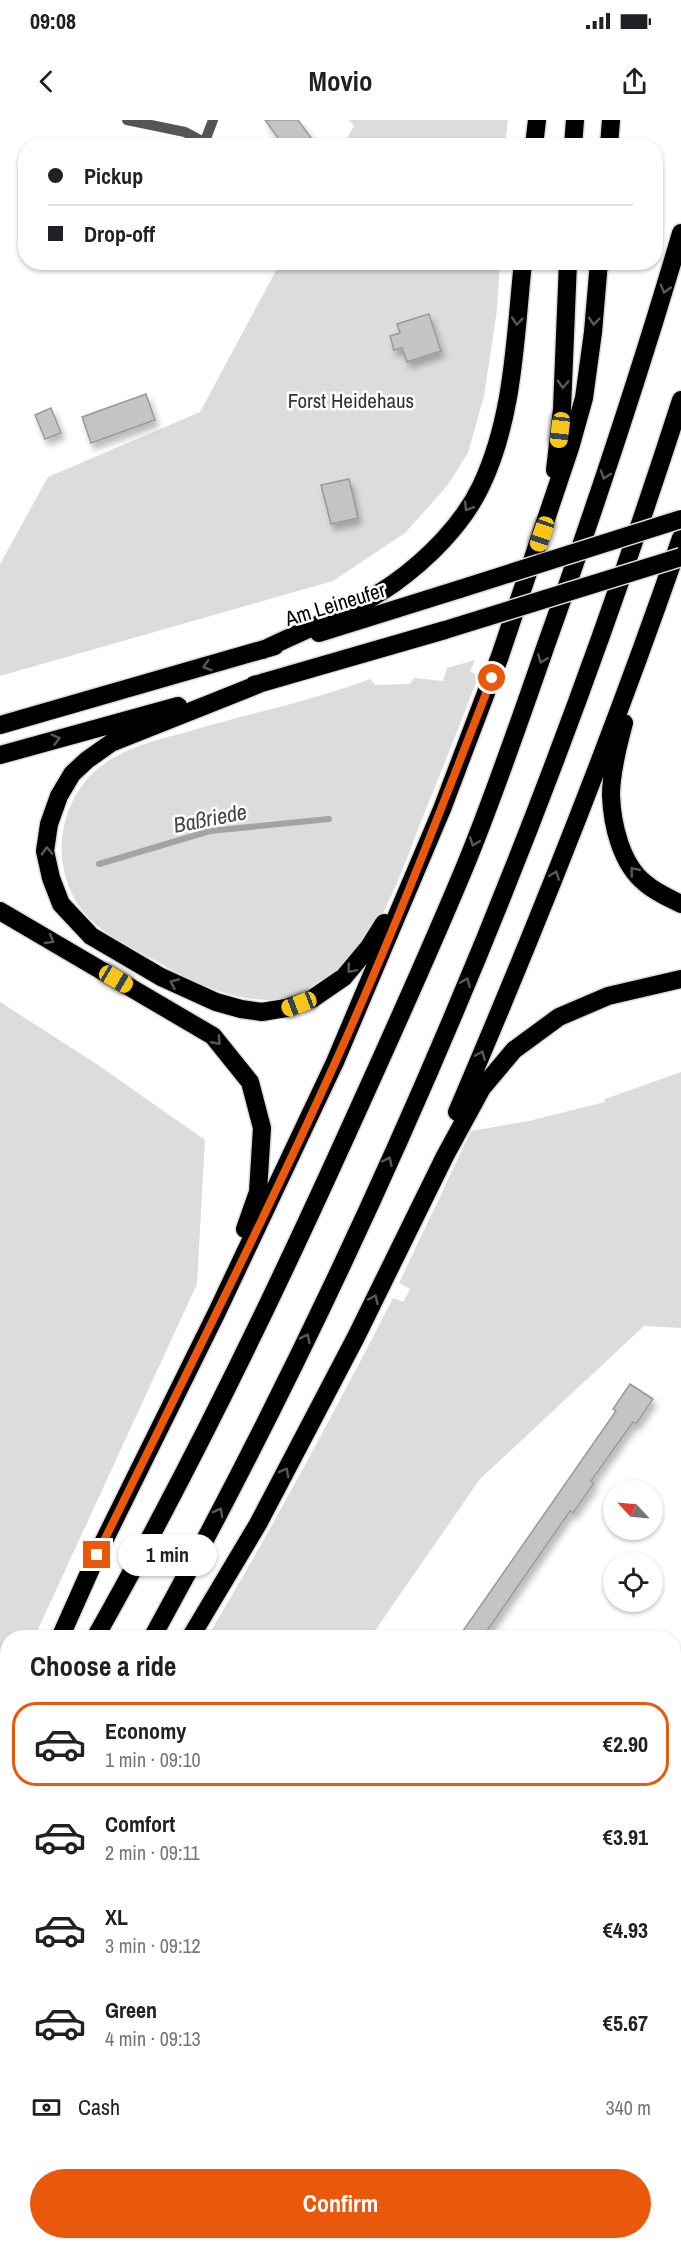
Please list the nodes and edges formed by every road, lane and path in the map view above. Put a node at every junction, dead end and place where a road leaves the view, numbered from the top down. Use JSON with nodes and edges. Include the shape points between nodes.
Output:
{"nodes":[{"id":1,"x":127,"y":120,"type":"edge"},
{"id":2,"x":213,"y":120,"type":"edge"},
{"id":3,"x":537,"y":120,"type":"edge"},
{"id":4,"x":575,"y":120,"type":"edge"},
{"id":5,"x":611,"y":120,"type":"edge"},
{"id":6,"x":198,"y":138,"type":"edge"},
{"id":7,"x":209,"y":138,"type":"edge"},
{"id":8,"x":535,"y":138,"type":"edge"},
{"id":9,"x":574,"y":138,"type":"edge"},
{"id":10,"x":610,"y":138,"type":"edge"},
{"id":11,"x":681,"y":233,"type":"edge"},
{"id":12,"x":522,"y":270,"type":"edge"},
{"id":13,"x":568,"y":270,"type":"edge"},
{"id":14,"x":598,"y":270,"type":"edge"},
{"id":15,"x":681,"y":400,"type":"edge"},
{"id":16,"x":549,"y":514,"type":"junction"},
{"id":17,"x":681,"y":519,"type":"edge"},
{"id":18,"x":681,"y":538,"type":"edge"},
{"id":19,"x":681,"y":557,"type":"edge"},
{"id":20,"x":647,"y":637,"type":"junction"},
{"id":21,"x":263,"y":650,"type":"junction"},
{"id":22,"x":264,"y":682,"type":"junction"},
{"id":23,"x":0,"y":725,"type":"edge"},
{"id":24,"x":0,"y":755,"type":"edge"},
{"id":25,"x":441,"y":809,"type":"junction"},
{"id":26,"x":681,"y":904,"type":"edge"},
{"id":27,"x":0,"y":911,"type":"edge"},
{"id":28,"x":681,"y":979,"type":"edge"},
{"id":29,"x":409,"y":1225,"type":"junction"},
{"id":30,"x":217,"y":1312,"type":"junction"},
{"id":31,"x":64,"y":1630,"type":"edge"},
{"id":32,"x":99,"y":1630,"type":"edge"},
{"id":33,"x":156,"y":1630,"type":"edge"},
{"id":34,"x":195,"y":1630,"type":"edge"}],
"edges":[{"from":1,"to":6,"type":"lane"},
{"from":2,"to":7,"type":"lane"},
{"from":3,"to":8,"type":"highway"},
{"from":4,"to":9,"type":"highway"},
{"from":5,"to":10,"type":"highway"},
{"from":11,"to":32,"type":"highway","one_way":true,"via":[[585,538],[466,864],[269,1303]]},
{"from":12,"to":21,"type":"highway","one_way":true,"via":[[512,372],[498,442],[481,486],[459,521],[393,584]]},
{"from":13,"to":16,"type":"highway","one_way":true,"via":[[562,409]]},
{"from":14,"to":16,"type":"highway","one_way":true,"via":[[584,398]]},
{"from":33,"to":15,"type":"highway","one_way":true,"via":[[309,1331],[429,1073],[552,769],[634,545]]},
{"from":16,"to":25,"type":"highway"},
{"from":17,"to":21,"type":"highway","name":"Am Leineufer","bridge":true},
{"from":18,"to":20,"type":"highway"},
{"from":19,"to":22,"type":"highway","bridge":true},
{"from":26,"to":20,"type":"highway","one_way":true,"via":[[644,883],[628,863],[618,843],[611,795],[618,746]]},
{"from":29,"to":20,"type":"highway","one_way":true,"via":[[528,944]]},
{"from":21,"to":23,"type":"highway","name":"Am Leineufer","one_way":true},
{"from":24,"to":22,"type":"highway","one_way":true},
{"from":25,"to":22,"type":"highway","one_way":true,"via":[[393,908],[369,947],[344,978],[312,999],[262,1012],[241,1010],[161,977],[91,936],[61,904],[45,851],[52,815],[72,774],[111,743]]},
{"from":25,"to":30,"type":"highway","via":[[335,1062]]},
{"from":27,"to":30,"type":"highway","one_way":true,"via":[[213,1036],[250,1082],[262,1128],[258,1192]]},
{"from":28,"to":29,"type":"highway","via":[[608,996],[559,1017],[514,1050],[482,1088]]},
{"from":34,"to":29,"type":"highway","one_way":true,"via":[[258,1524],[356,1337]]},
{"from":30,"to":31,"type":"highway"}]}
